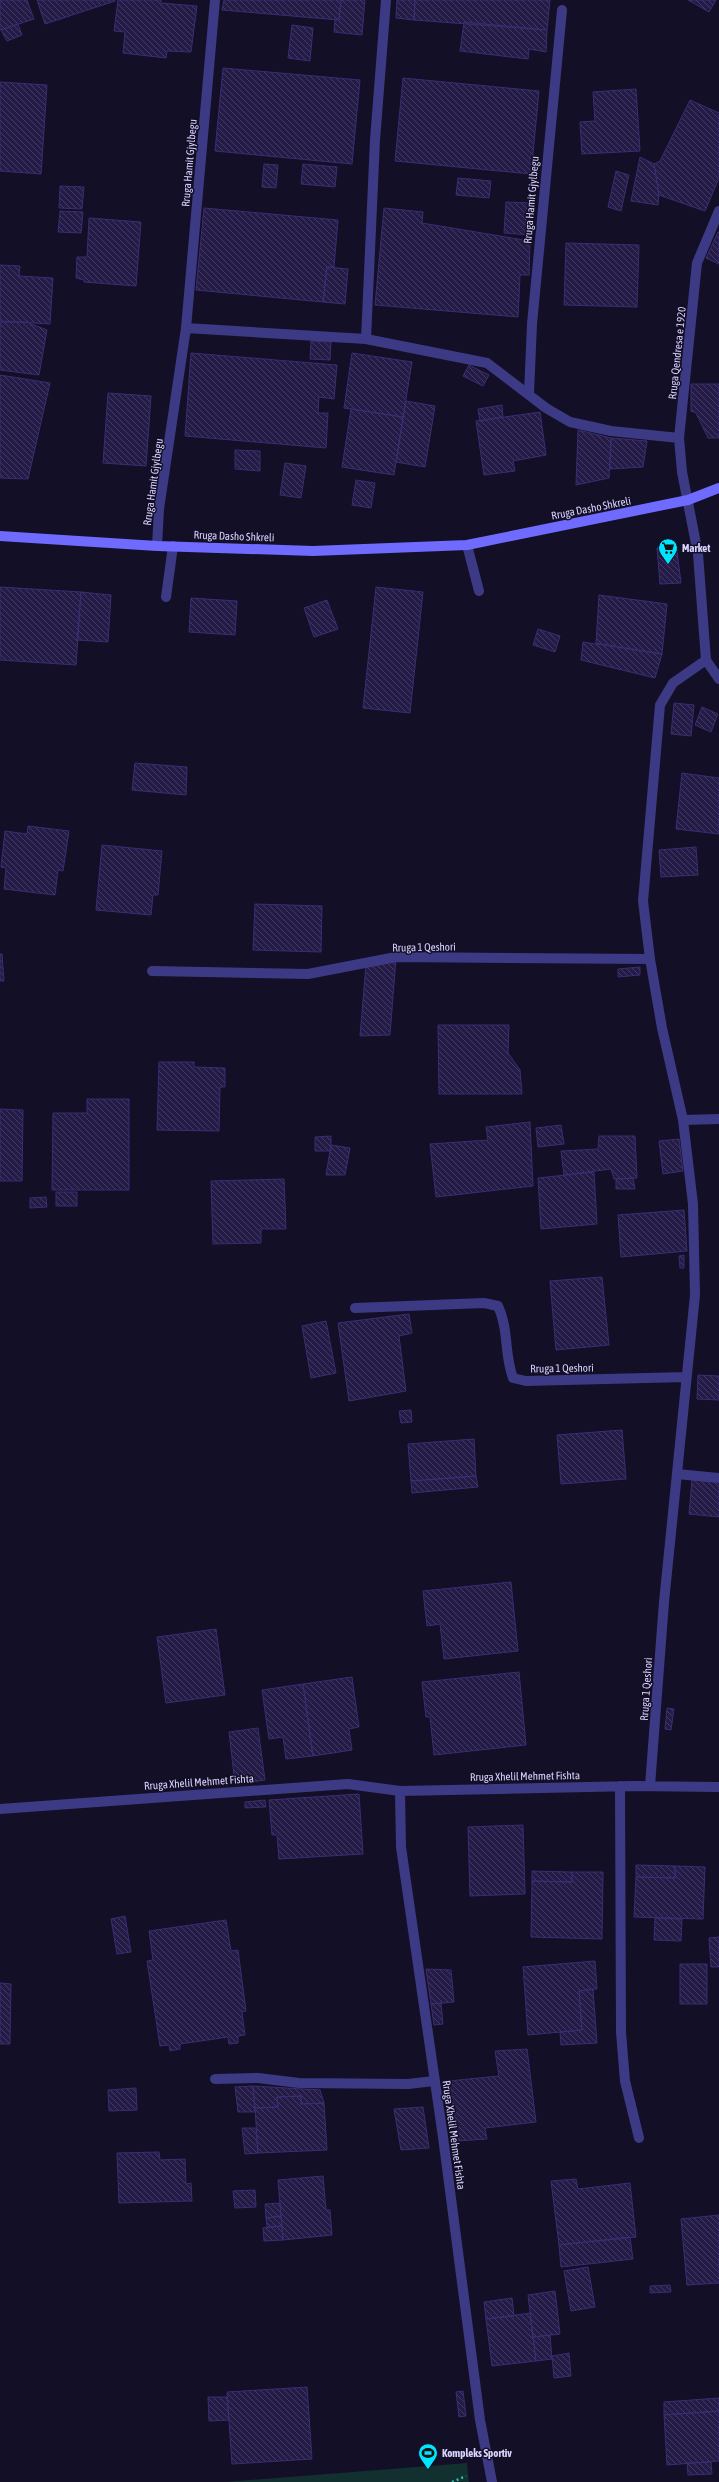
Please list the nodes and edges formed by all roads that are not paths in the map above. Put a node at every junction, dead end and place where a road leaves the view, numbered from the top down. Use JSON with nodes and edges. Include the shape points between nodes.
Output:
{"nodes":[{"id":1,"x":216,"y":0,"type":"edge"},
{"id":2,"x":386,"y":0,"type":"edge"},
{"id":3,"x":562,"y":10,"type":"dead end"},
{"id":4,"x":719,"y":211,"type":"edge"},
{"id":5,"x":186,"y":328,"type":"junction"},
{"id":6,"x":366,"y":339,"type":"junction"},
{"id":7,"x":529,"y":393,"type":"junction"},
{"id":8,"x":679,"y":438,"type":"junction"},
{"id":9,"x":719,"y":488,"type":"edge"},
{"id":10,"x":688,"y":500,"type":"junction"},
{"id":11,"x":0,"y":536,"type":"edge"},
{"id":12,"x":467,"y":545,"type":"junction"},
{"id":13,"x":157,"y":546,"type":"junction"},
{"id":14,"x":173,"y":546,"type":"junction"},
{"id":15,"x":479,"y":591,"type":"dead end"},
{"id":16,"x":166,"y":597,"type":"dead end"},
{"id":17,"x":706,"y":660,"type":"junction"},
{"id":18,"x":719,"y":679,"type":"edge"},
{"id":19,"x":650,"y":958,"type":"junction"},
{"id":20,"x":152,"y":971,"type":"dead end"},
{"id":21,"x":719,"y":1119,"type":"edge"},
{"id":22,"x":683,"y":1120,"type":"junction"},
{"id":23,"x":354,"y":1308,"type":"dead end"},
{"id":24,"x":686,"y":1377,"type":"junction"},
{"id":25,"x":677,"y":1474,"type":"junction"},
{"id":26,"x":719,"y":1478,"type":"edge"},
{"id":27,"x":620,"y":1786,"type":"junction"},
{"id":28,"x":650,"y":1786,"type":"junction"},
{"id":29,"x":719,"y":1788,"type":"edge"},
{"id":30,"x":400,"y":1791,"type":"junction"},
{"id":31,"x":0,"y":1809,"type":"edge"},
{"id":32,"x":215,"y":2079,"type":"dead end"},
{"id":33,"x":434,"y":2081,"type":"junction"},
{"id":34,"x":639,"y":2138,"type":"dead end"},
{"id":35,"x":492,"y":2482,"type":"edge"}],
"edges":[{"from":1,"to":5,"type":"street","name":"Rruga Hamit Gjylbegu"},
{"from":2,"to":6,"type":"street"},
{"from":3,"to":7,"type":"street","name":"Rruga Hamit Gjylbegu","via":[[532,324]]},
{"from":4,"to":8,"type":"street","name":"Rruga Qendresa e 1920","via":[[697,263]]},
{"from":5,"to":6,"type":"street"},
{"from":5,"to":13,"type":"street","name":"Rruga Hamit Gjylbegu"},
{"from":6,"to":7,"type":"street","via":[[487,363]]},
{"from":7,"to":8,"type":"street","via":[[546,408],[570,422],[611,431]]},
{"from":8,"to":10,"type":"street","name":"Rruga Qendresa e 1920"},
{"from":9,"to":10,"type":"main road","name":"Rruga Dasho Shkreli"},
{"from":10,"to":12,"type":"main road","name":"Rruga Dasho Shkreli"},
{"from":10,"to":17,"type":"street","name":"Rruga Qendresa e 1920","via":[[698,554]]},
{"from":11,"to":13,"type":"main road","name":"Rruga Dasho Shkreli"},
{"from":12,"to":14,"type":"main road","name":"Rruga Dasho Shkreli","via":[[313,551]]},
{"from":12,"to":15,"type":"street"},
{"from":13,"to":14,"type":"main road","name":"Rruga Dasho Shkreli"},
{"from":14,"to":16,"type":"street"},
{"from":17,"to":18,"type":"street"},
{"from":17,"to":19,"type":"street","name":"Rruga 1 Qeshori","via":[[673,683],[660,706],[643,901]]},
{"from":19,"to":20,"type":"street","name":"Rruga 1 Qeshori","via":[[396,957],[308,974]]},
{"from":19,"to":22,"type":"street","name":"Rruga 1 Qeshori","via":[[662,1028]]},
{"from":21,"to":22,"type":"street"},
{"from":22,"to":24,"type":"street","name":"Rruga 1 Qeshori","via":[[693,1204],[695,1295]]},
{"from":23,"to":24,"type":"street","name":"Rruga 1 Qeshori","via":[[484,1303],[498,1306],[504,1318],[512,1378],[526,1381]]},
{"from":24,"to":25,"type":"street","name":"Rruga 1 Qeshori"},
{"from":25,"to":26,"type":"street"},
{"from":25,"to":28,"type":"street","name":"Rruga 1 Qeshori"},
{"from":27,"to":28,"type":"street","name":"Rruga Xhelil Mehmet Fishta"},
{"from":27,"to":30,"type":"street","name":"Rruga Xhelil Mehmet Fishta"},
{"from":27,"to":34,"type":"street","via":[[621,2032],[625,2081]]},
{"from":28,"to":29,"type":"street","name":"Rruga Xhelil Mehmet Fishta"},
{"from":30,"to":31,"type":"street","name":"Rruga Xhelil Mehmet Fishta","via":[[348,1784]]},
{"from":30,"to":33,"type":"street","name":"Rruga Xhelil Mehmet Fishta","via":[[401,1846]]},
{"from":32,"to":33,"type":"street","via":[[258,2078],[299,2083],[408,2084]]},
{"from":33,"to":35,"type":"street","name":"Rruga Xhelil Mehmet Fishta","via":[[480,2420],[488,2472]]}]}
